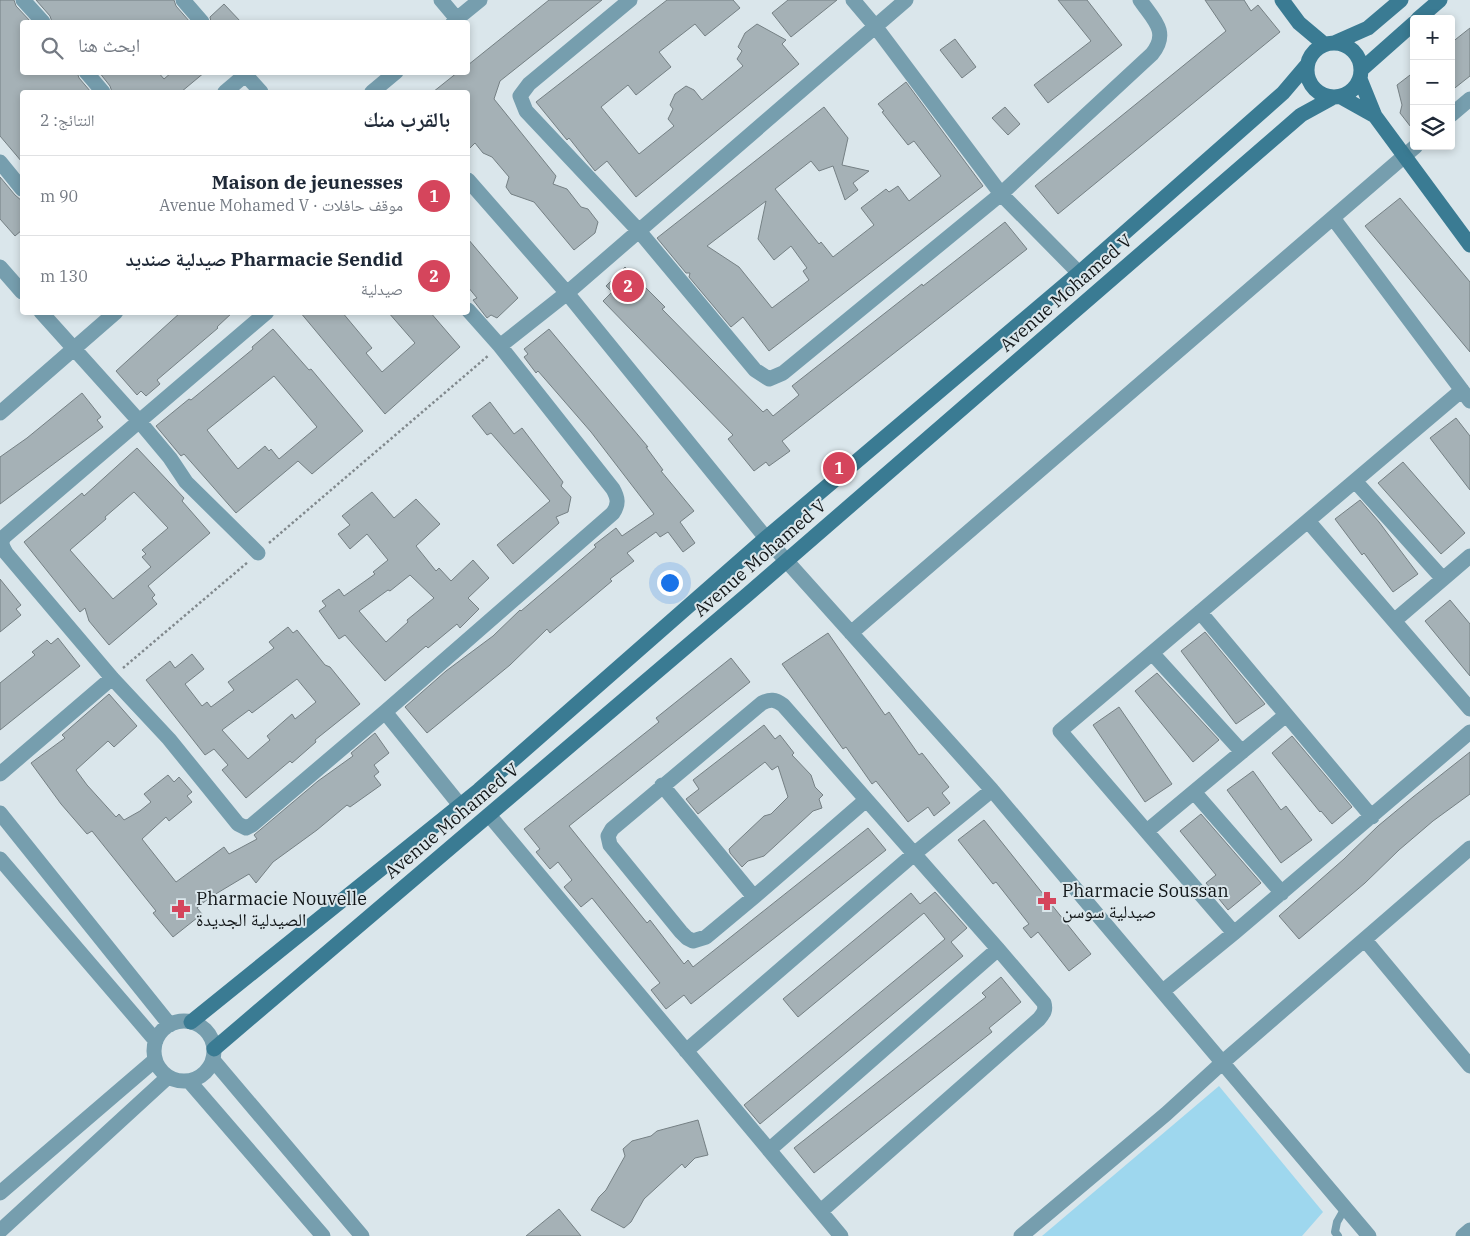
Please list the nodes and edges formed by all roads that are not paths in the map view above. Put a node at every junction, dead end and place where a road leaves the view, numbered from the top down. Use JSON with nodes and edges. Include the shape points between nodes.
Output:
{"nodes":[{"id":1,"x":23,"y":0,"type":"edge"},
{"id":2,"x":183,"y":0,"type":"edge"},
{"id":3,"x":441,"y":0,"type":"edge"},
{"id":4,"x":480,"y":0,"type":"edge"},
{"id":5,"x":630,"y":0,"type":"edge"},
{"id":6,"x":853,"y":0,"type":"edge"},
{"id":7,"x":906,"y":0,"type":"edge"},
{"id":8,"x":1140,"y":0,"type":"edge"},
{"id":9,"x":1282,"y":0,"type":"edge"},
{"id":10,"x":1401,"y":0,"type":"edge"},
{"id":11,"x":1440,"y":0,"type":"edge"},
{"id":12,"x":1423,"y":15,"type":"edge"},
{"id":13,"x":41,"y":20,"type":"edge"},
{"id":14,"x":200,"y":20,"type":"edge"},
{"id":15,"x":454,"y":20,"type":"edge"},
{"id":16,"x":456,"y":20,"type":"edge"},
{"id":17,"x":1299,"y":23,"type":"junction"},
{"id":18,"x":875,"y":26,"type":"junction"},
{"id":19,"x":1410,"y":26,"type":"edge"},
{"id":20,"x":1329,"y":43,"type":"junction"},
{"id":21,"x":1308,"y":61,"type":"junction"},
{"id":22,"x":1361,"y":74,"type":"junction"},
{"id":23,"x":89,"y":75,"type":"edge"},
{"id":24,"x":243,"y":75,"type":"edge"},
{"id":25,"x":245,"y":75,"type":"edge"},
{"id":26,"x":394,"y":75,"type":"edge"},
{"id":27,"x":101,"y":90,"type":"edge"},
{"id":28,"x":227,"y":90,"type":"edge"},
{"id":29,"x":259,"y":90,"type":"edge"},
{"id":30,"x":381,"y":90,"type":"edge"},
{"id":31,"x":1337,"y":97,"type":"junction"},
{"id":32,"x":1470,"y":99,"type":"edge"},
{"id":33,"x":1455,"y":112,"type":"edge"},
{"id":34,"x":1374,"y":116,"type":"junction"},
{"id":35,"x":1412,"y":150,"type":"edge"},
{"id":36,"x":1404,"y":157,"type":"junction"},
{"id":37,"x":0,"y":162,"type":"edge"},
{"id":38,"x":470,"y":182,"type":"edge"},
{"id":39,"x":20,"y":187,"type":"edge"},
{"id":40,"x":1001,"y":194,"type":"junction"},
{"id":41,"x":1333,"y":218,"type":"junction"},
{"id":42,"x":639,"y":231,"type":"junction"},
{"id":43,"x":1470,"y":245,"type":"edge"},
{"id":44,"x":0,"y":267,"type":"edge"},
{"id":45,"x":1079,"y":273,"type":"junction"},
{"id":46,"x":17,"y":275,"type":"edge"},
{"id":47,"x":567,"y":293,"type":"junction"},
{"id":48,"x":470,"y":312,"type":"edge"},
{"id":49,"x":44,"y":315,"type":"edge"},
{"id":50,"x":113,"y":315,"type":"edge"},
{"id":51,"x":263,"y":315,"type":"edge"},
{"id":52,"x":500,"y":346,"type":"junction"},
{"id":53,"x":73,"y":349,"type":"junction"},
{"id":54,"x":1466,"y":396,"type":"edge"},
{"id":55,"x":0,"y":413,"type":"edge"},
{"id":56,"x":139,"y":421,"type":"junction"},
{"id":57,"x":1356,"y":481,"type":"junction"},
{"id":58,"x":1308,"y":521,"type":"junction"},
{"id":59,"x":766,"y":538,"type":"junction"},
{"id":60,"x":258,"y":553,"type":"road end"},
{"id":61,"x":1470,"y":556,"type":"edge"},
{"id":62,"x":786,"y":560,"type":"junction"},
{"id":63,"x":1443,"y":579,"type":"junction"},
{"id":64,"x":1200,"y":612,"type":"junction"},
{"id":65,"x":1394,"y":621,"type":"junction"},
{"id":66,"x":852,"y":633,"type":"junction"},
{"id":67,"x":1152,"y":653,"type":"junction"},
{"id":68,"x":112,"y":678,"type":"junction"},
{"id":69,"x":1470,"y":709,"type":"edge"},
{"id":70,"x":385,"y":712,"type":"junction"},
{"id":71,"x":1286,"y":715,"type":"junction"},
{"id":72,"x":1470,"y":732,"type":"edge"},
{"id":73,"x":1242,"y":752,"type":"junction"},
{"id":74,"x":0,"y":774,"type":"edge"},
{"id":75,"x":662,"y":785,"type":"junction"},
{"id":76,"x":992,"y":790,"type":"junction"},
{"id":77,"x":1194,"y":792,"type":"junction"},
{"id":78,"x":866,"y":800,"type":"junction"},
{"id":79,"x":459,"y":804,"type":"junction"},
{"id":80,"x":0,"y":813,"type":"edge"},
{"id":81,"x":489,"y":815,"type":"junction"},
{"id":82,"x":1372,"y":816,"type":"junction"},
{"id":83,"x":1147,"y":831,"type":"junction"},
{"id":84,"x":1470,"y":848,"type":"edge"},
{"id":85,"x":914,"y":854,"type":"junction"},
{"id":86,"x":0,"y":859,"type":"edge"},
{"id":87,"x":1282,"y":892,"type":"junction"},
{"id":88,"x":754,"y":897,"type":"junction"},
{"id":89,"x":1234,"y":933,"type":"junction"},
{"id":90,"x":1365,"y":940,"type":"junction"},
{"id":91,"x":998,"y":949,"type":"junction"},
{"id":92,"x":1163,"y":991,"type":"junction"},
{"id":93,"x":191,"y":1022,"type":"junction"},
{"id":94,"x":170,"y":1025,"type":"junction"},
{"id":95,"x":156,"y":1041,"type":"junction"},
{"id":96,"x":686,"y":1051,"type":"junction"},
{"id":97,"x":214,"y":1055,"type":"junction"},
{"id":98,"x":155,"y":1060,"type":"junction"},
{"id":99,"x":1224,"y":1062,"type":"junction"},
{"id":100,"x":1470,"y":1066,"type":"edge"},
{"id":101,"x":168,"y":1076,"type":"junction"},
{"id":102,"x":189,"y":1081,"type":"junction"},
{"id":103,"x":769,"y":1150,"type":"junction"},
{"id":104,"x":0,"y":1193,"type":"edge"},
{"id":105,"x":1345,"y":1208,"type":"junction"},
{"id":106,"x":821,"y":1211,"type":"junction"},
{"id":107,"x":1470,"y":1230,"type":"edge"},
{"id":108,"x":0,"y":1231,"type":"edge"},
{"id":109,"x":323,"y":1236,"type":"edge"},
{"id":110,"x":362,"y":1236,"type":"edge"},
{"id":111,"x":841,"y":1236,"type":"edge"},
{"id":112,"x":1022,"y":1236,"type":"edge"},
{"id":113,"x":1338,"y":1236,"type":"edge"},
{"id":114,"x":1369,"y":1236,"type":"edge"},
{"id":115,"x":1463,"y":1236,"type":"edge"}],
"edges":[{"from":1,"to":13,"type":"street"},
{"from":2,"to":14,"type":"street"},
{"from":3,"to":15,"type":"street"},
{"from":4,"to":16,"type":"street"},
{"from":5,"to":42,"type":"street","via":[[529,84],[520,96],[526,111]]},
{"from":6,"to":18,"type":"street"},
{"from":7,"to":18,"type":"street"},
{"from":8,"to":40,"type":"street","via":[[1160,30],[1162,38],[1158,47]]},
{"from":9,"to":17,"type":"street"},
{"from":10,"to":20,"type":"street","via":[[1368,28]]},
{"from":11,"to":12,"type":"street"},
{"from":17,"to":20,"type":"street"},
{"from":17,"to":21,"type":"street"},
{"from":18,"to":40,"type":"street"},
{"from":18,"to":42,"type":"street"},
{"from":19,"to":22,"type":"street"},
{"from":20,"to":21,"type":"street","via":[[1319,47]]},
{"from":20,"to":22,"type":"street","via":[[1349,47],[1355,52],[1360,60]]},
{"from":21,"to":31,"type":"street","via":[[1306,75],[1316,92]]},
{"from":21,"to":45,"type":"street","name":"Avenue Mohamed V","via":[[1283,93]]},
{"from":22,"to":31,"type":"street","via":[[1352,91]]},
{"from":22,"to":34,"type":"street"},
{"from":23,"to":27,"type":"street"},
{"from":24,"to":28,"type":"street"},
{"from":25,"to":29,"type":"street"},
{"from":26,"to":30,"type":"street"},
{"from":31,"to":34,"type":"street"},
{"from":31,"to":62,"type":"street","name":"Avenue Mohamed V","via":[[1301,116]]},
{"from":32,"to":33,"type":"street"},
{"from":34,"to":36,"type":"street"},
{"from":35,"to":36,"type":"street"},
{"from":36,"to":41,"type":"street"},
{"from":36,"to":43,"type":"street"},
{"from":37,"to":39,"type":"street"},
{"from":38,"to":47,"type":"street"},
{"from":40,"to":42,"type":"street","via":[[783,373],[769,379],[754,370]]},
{"from":40,"to":45,"type":"street"},
{"from":41,"to":54,"type":"street"},
{"from":41,"to":66,"type":"street"},
{"from":42,"to":47,"type":"street"},
{"from":44,"to":46,"type":"street"},
{"from":45,"to":59,"type":"street","name":"Avenue Mohamed V"},
{"from":47,"to":52,"type":"street"},
{"from":47,"to":59,"type":"street"},
{"from":48,"to":52,"type":"street"},
{"from":49,"to":53,"type":"street"},
{"from":50,"to":53,"type":"street"},
{"from":51,"to":56,"type":"street"},
{"from":52,"to":70,"type":"street","via":[[613,489],[618,501],[616,508]]},
{"from":53,"to":55,"type":"street"},
{"from":53,"to":56,"type":"street"},
{"from":54,"to":57,"type":"street"},
{"from":56,"to":60,"type":"street","via":[[186,482]]},
{"from":56,"to":68,"type":"street","via":[[2,539],[6,552]]},
{"from":57,"to":58,"type":"street"},
{"from":57,"to":63,"type":"street"},
{"from":58,"to":64,"type":"street"},
{"from":58,"to":65,"type":"street"},
{"from":59,"to":62,"type":"street"},
{"from":59,"to":79,"type":"street","name":"Avenue Mohamed V"},
{"from":61,"to":63,"type":"street"},
{"from":62,"to":66,"type":"street"},
{"from":62,"to":81,"type":"street","name":"Avenue Mohamed V"},
{"from":63,"to":65,"type":"street"},
{"from":64,"to":67,"type":"street"},
{"from":64,"to":71,"type":"street"},
{"from":65,"to":69,"type":"street"},
{"from":66,"to":76,"type":"street"},
{"from":67,"to":73,"type":"street"},
{"from":67,"to":83,"type":"street","via":[[1060,731]]},
{"from":68,"to":70,"type":"street","via":[[170,739],[238,824],[246,828]]},
{"from":68,"to":74,"type":"street"},
{"from":70,"to":79,"type":"street"},
{"from":71,"to":73,"type":"street"},
{"from":71,"to":82,"type":"street"},
{"from":72,"to":82,"type":"street"},
{"from":73,"to":77,"type":"street"},
{"from":75,"to":78,"type":"street","via":[[762,703],[772,699],[783,705]]},
{"from":75,"to":88,"type":"street"},
{"from":75,"to":88,"type":"street","via":[[609,832],[608,841],[681,932],[693,941],[706,937]]},
{"from":76,"to":85,"type":"street"},
{"from":76,"to":92,"type":"street"},
{"from":77,"to":83,"type":"street"},
{"from":77,"to":87,"type":"street"},
{"from":78,"to":85,"type":"street"},
{"from":78,"to":88,"type":"street"},
{"from":79,"to":93,"type":"street","name":"Avenue Mohamed V"},
{"from":80,"to":94,"type":"street"},
{"from":81,"to":96,"type":"street"},
{"from":81,"to":97,"type":"street","name":"Avenue Mohamed V"},
{"from":82,"to":87,"type":"street"},
{"from":83,"to":89,"type":"street"},
{"from":84,"to":90,"type":"street"},
{"from":85,"to":91,"type":"street"},
{"from":85,"to":96,"type":"street"},
{"from":86,"to":95,"type":"street"},
{"from":87,"to":89,"type":"street"},
{"from":89,"to":92,"type":"street"},
{"from":90,"to":99,"type":"street"},
{"from":90,"to":100,"type":"street"},
{"from":91,"to":103,"type":"street"},
{"from":91,"to":106,"type":"street","via":[[1044,1003],[1044,1013]]},
{"from":92,"to":99,"type":"street"},
{"from":93,"to":94,"type":"street"},
{"from":93,"to":97,"type":"street","via":[[207,1032]]},
{"from":94,"to":95,"type":"street"},
{"from":95,"to":98,"type":"street"},
{"from":96,"to":103,"type":"street"},
{"from":97,"to":102,"type":"street","via":[[208,1070]]},
{"from":97,"to":110,"type":"street"},
{"from":98,"to":101,"type":"street"},
{"from":98,"to":104,"type":"street"},
{"from":99,"to":105,"type":"street"},
{"from":99,"to":112,"type":"street"},
{"from":101,"to":102,"type":"street","via":[[178,1081]]},
{"from":101,"to":108,"type":"street"},
{"from":102,"to":109,"type":"street"},
{"from":103,"to":106,"type":"street"},
{"from":105,"to":113,"type":"lane","via":[[1337,1222],[1335,1232]]},
{"from":105,"to":114,"type":"street"},
{"from":106,"to":111,"type":"street"},
{"from":107,"to":115,"type":"street"}]}
